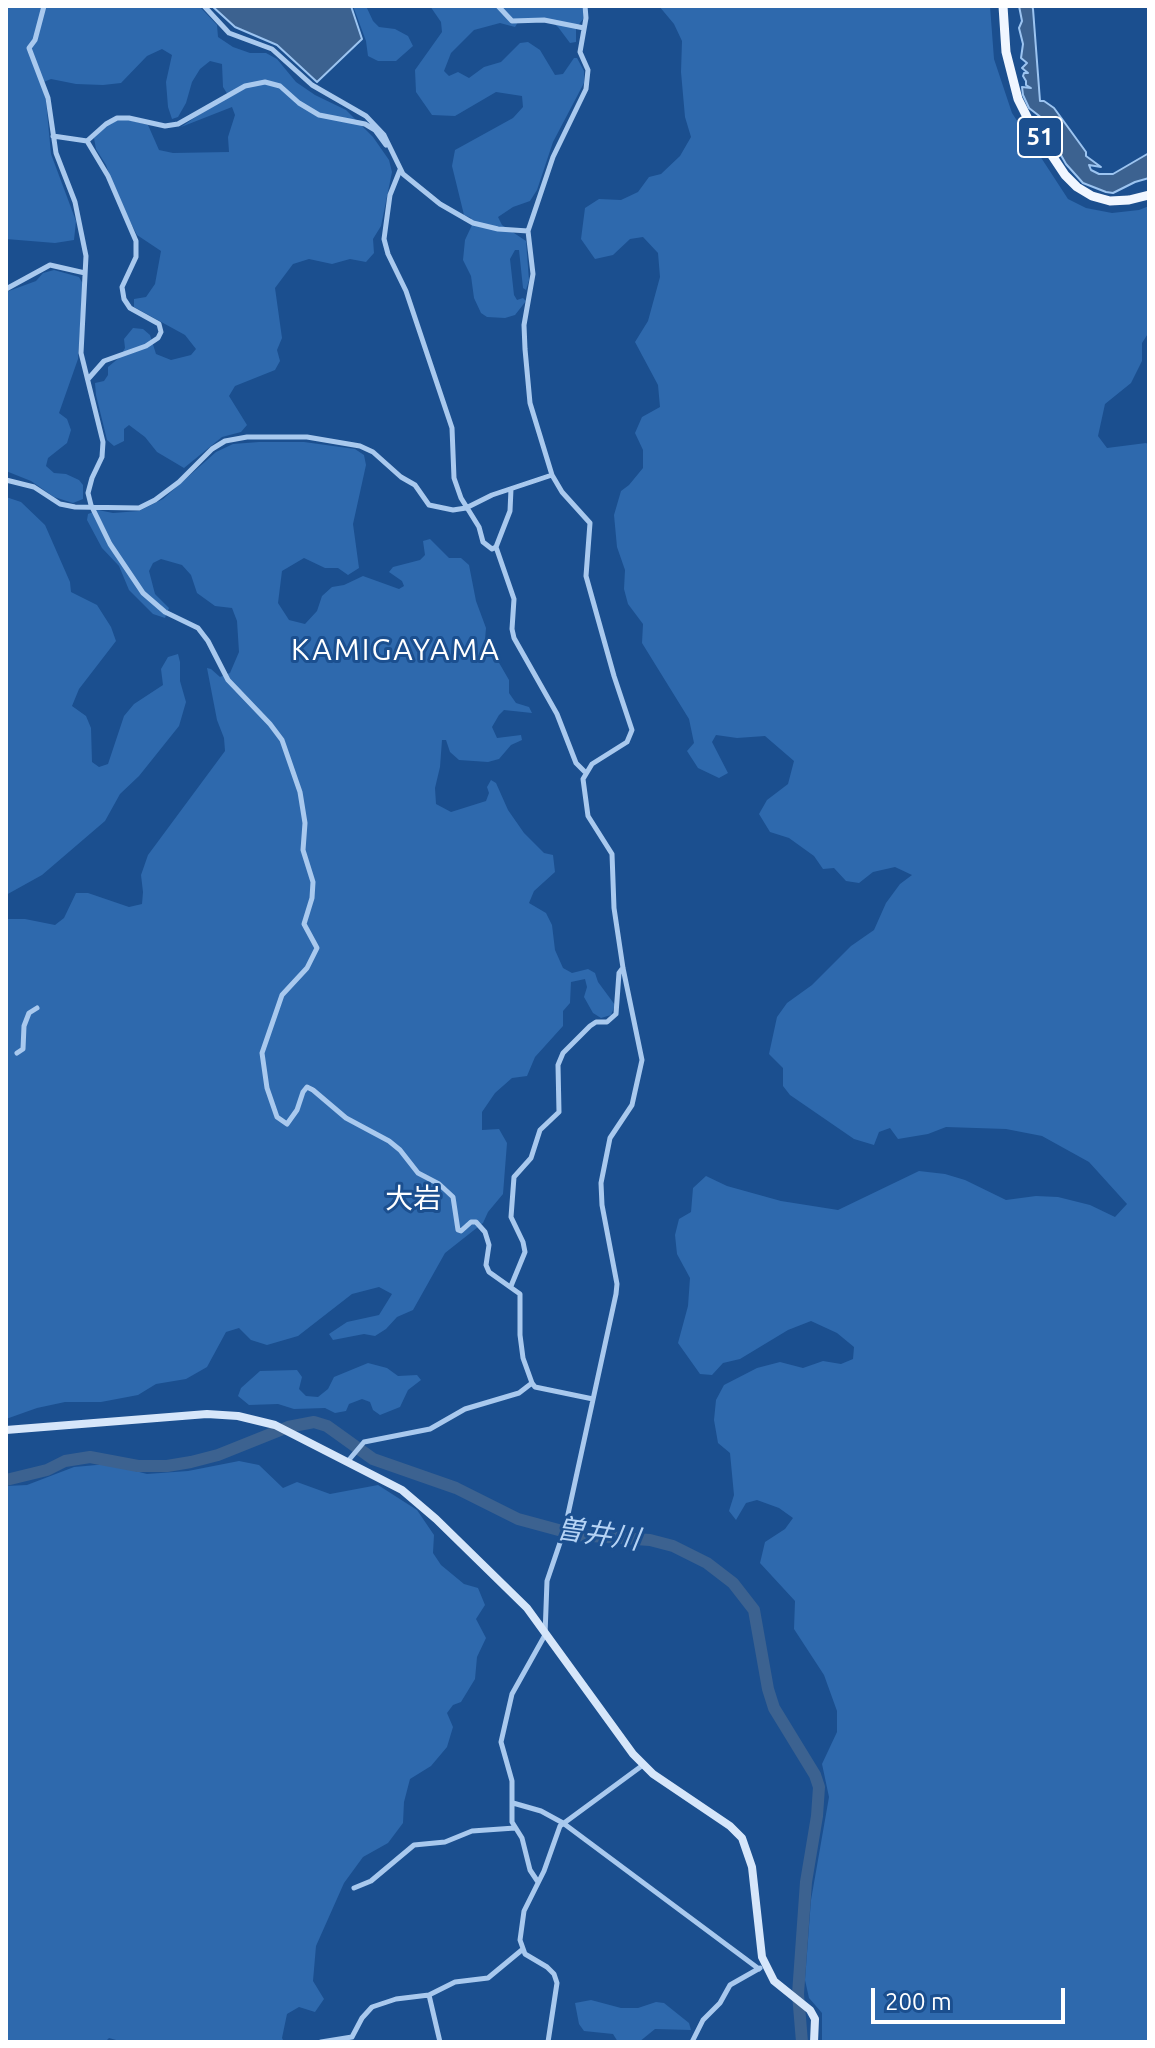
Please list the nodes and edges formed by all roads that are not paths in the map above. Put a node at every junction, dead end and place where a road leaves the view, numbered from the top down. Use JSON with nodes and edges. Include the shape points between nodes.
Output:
{"nodes":[{"id":1,"x":44,"y":6,"type":"edge"},
{"id":2,"x":204,"y":6,"type":"edge"},
{"id":3,"x":498,"y":6,"type":"edge"},
{"id":4,"x":585,"y":6,"type":"edge"},
{"id":5,"x":1003,"y":6,"type":"edge"},
{"id":6,"x":584,"y":28,"type":"junction"},
{"id":7,"x":53,"y":136,"type":"junction"},
{"id":8,"x":87,"y":141,"type":"junction"},
{"id":9,"x":391,"y":151,"type":"junction"},
{"id":10,"x":400,"y":170,"type":"junction"},
{"id":11,"x":1149,"y":195,"type":"edge"},
{"id":12,"x":528,"y":231,"type":"junction"},
{"id":13,"x":85,"y":273,"type":"junction"},
{"id":14,"x":6,"y":289,"type":"edge"},
{"id":15,"x":89,"y":378,"type":"junction"},
{"id":16,"x":552,"y":475,"type":"junction"},
{"id":17,"x":6,"y":480,"type":"edge"},
{"id":18,"x":511,"y":489,"type":"junction"},
{"id":19,"x":91,"y":505,"type":"junction"},
{"id":20,"x":466,"y":508,"type":"junction"},
{"id":21,"x":496,"y":547,"type":"junction"},
{"id":22,"x":585,"y":772,"type":"junction"},
{"id":23,"x":623,"y":968,"type":"junction"},
{"id":24,"x":37,"y":1008,"type":"dead end"},
{"id":25,"x":17,"y":1053,"type":"dead end"},
{"id":26,"x":511,"y":1286,"type":"junction"},
{"id":27,"x":532,"y":1383,"type":"junction"},
{"id":28,"x":593,"y":1399,"type":"junction"},
{"id":29,"x":6,"y":1430,"type":"edge"},
{"id":30,"x":348,"y":1461,"type":"junction"},
{"id":31,"x":545,"y":1635,"type":"junction"},
{"id":32,"x":643,"y":1765,"type":"junction"},
{"id":33,"x":512,"y":1803,"type":"junction"},
{"id":34,"x":563,"y":1823,"type":"junction"},
{"id":35,"x":515,"y":1828,"type":"junction"},
{"id":36,"x":538,"y":1882,"type":"junction"},
{"id":37,"x":354,"y":1888,"type":"dead end"},
{"id":38,"x":523,"y":1949,"type":"junction"},
{"id":39,"x":762,"y":1968,"type":"junction"},
{"id":40,"x":429,"y":1995,"type":"junction"},
{"id":41,"x":321,"y":2042,"type":"edge"},
{"id":42,"x":440,"y":2042,"type":"edge"},
{"id":43,"x":548,"y":2042,"type":"edge"},
{"id":44,"x":692,"y":2042,"type":"edge"},
{"id":45,"x":814,"y":2042,"type":"edge"}],
"edges":[{"from":1,"to":7,"type":"street","via":[[29,48],[48,98]]},
{"from":2,"to":9,"type":"street","via":[[229,33],[272,49],[312,85],[366,116]]},
{"from":3,"to":6,"type":"street","via":[[512,21],[544,20]]},
{"from":4,"to":6,"type":"street"},
{"from":5,"to":11,"type":"main road","number":"51","via":[[1006,52],[1018,99],[1065,175],[1092,196],[1110,201]]},
{"from":6,"to":12,"type":"street","via":[[580,52],[588,70],[586,89],[553,157]]},
{"from":7,"to":8,"type":"street"},
{"from":7,"to":13,"type":"street","via":[[80,219]]},
{"from":8,"to":9,"type":"street","via":[[117,118],[178,124],[245,86],[273,82],[319,115],[365,124]]},
{"from":8,"to":15,"type":"street","via":[[136,241],[136,257],[122,287],[124,299],[159,324],[161,332],[146,346],[104,361]]},
{"from":9,"to":10,"type":"street"},
{"from":10,"to":12,"type":"street","via":[[458,216],[498,229]]},
{"from":10,"to":20,"type":"street","via":[[390,195],[384,239],[452,428],[454,478]]},
{"from":12,"to":16,"type":"street","via":[[533,274],[524,325],[530,403]]},
{"from":13,"to":14,"type":"street","via":[[50,265]]},
{"from":13,"to":15,"type":"street","via":[[81,353]]},
{"from":15,"to":19,"type":"street","via":[[103,442],[88,493]]},
{"from":16,"to":18,"type":"street"},
{"from":16,"to":22,"type":"street","via":[[590,523],[586,576],[632,730],[627,742]]},
{"from":17,"to":19,"type":"street","via":[[34,487],[60,504]]},
{"from":18,"to":20,"type":"street"},
{"from":18,"to":21,"type":"street","via":[[510,511]]},
{"from":19,"to":20,"type":"street","via":[[128,509],[147,504],[225,441],[307,437],[360,446],[415,485],[429,505]]},
{"from":19,"to":26,"type":"street","via":[[143,593],[165,612],[198,628],[228,680],[282,740],[300,792],[304,859],[313,882],[304,924],[317,948],[282,995],[262,1053],[277,1117],[287,1124],[307,1087],[346,1118],[389,1141],[418,1173],[453,1197],[458,1230],[471,1222],[482,1228],[488,1239],[489,1272]]},
{"from":20,"to":21,"type":"street","via":[[483,542]]},
{"from":21,"to":22,"type":"street","via":[[514,599],[514,638]]},
{"from":22,"to":23,"type":"street","via":[[588,816],[612,854]]},
{"from":23,"to":26,"type":"street","via":[[616,1014],[590,1026],[563,1053],[558,1065],[559,1112],[540,1130],[531,1158],[514,1177],[511,1217],[525,1252]]},
{"from":23,"to":28,"type":"street","via":[[642,1060],[632,1105],[610,1138],[601,1183],[617,1284]]},
{"from":24,"to":25,"type":"street","via":[[29,1013],[23,1049]]},
{"from":26,"to":27,"type":"street","via":[[521,1297],[520,1335]]},
{"from":27,"to":28,"type":"street"},
{"from":27,"to":30,"type":"street","via":[[430,1429],[370,1440]]},
{"from":28,"to":31,"type":"street","via":[[563,1536],[547,1581]]},
{"from":29,"to":30,"type":"main road","via":[[238,1416],[275,1425]]},
{"from":30,"to":31,"type":"main road","via":[[426,1509],[527,1608]]},
{"from":31,"to":32,"type":"main road"},
{"from":31,"to":33,"type":"street","via":[[516,1685],[503,1730]]},
{"from":32,"to":34,"type":"street"},
{"from":32,"to":39,"type":"main road","via":[[742,1838],[752,1867]]},
{"from":33,"to":34,"type":"street"},
{"from":33,"to":35,"type":"street"},
{"from":34,"to":36,"type":"street"},
{"from":34,"to":39,"type":"street"},
{"from":35,"to":36,"type":"street"},
{"from":35,"to":37,"type":"street","via":[[472,1831],[445,1842],[414,1845],[371,1881]]},
{"from":36,"to":38,"type":"street","via":[[524,1911]]},
{"from":38,"to":40,"type":"street","via":[[488,1978],[455,1982]]},
{"from":38,"to":43,"type":"street","via":[[554,1974],[557,1983]]},
{"from":39,"to":44,"type":"street","via":[[730,1985]]},
{"from":39,"to":45,"type":"main road","via":[[810,2010]]},
{"from":40,"to":41,"type":"street","via":[[372,2007],[348,2040]]},
{"from":40,"to":42,"type":"street"}]}
